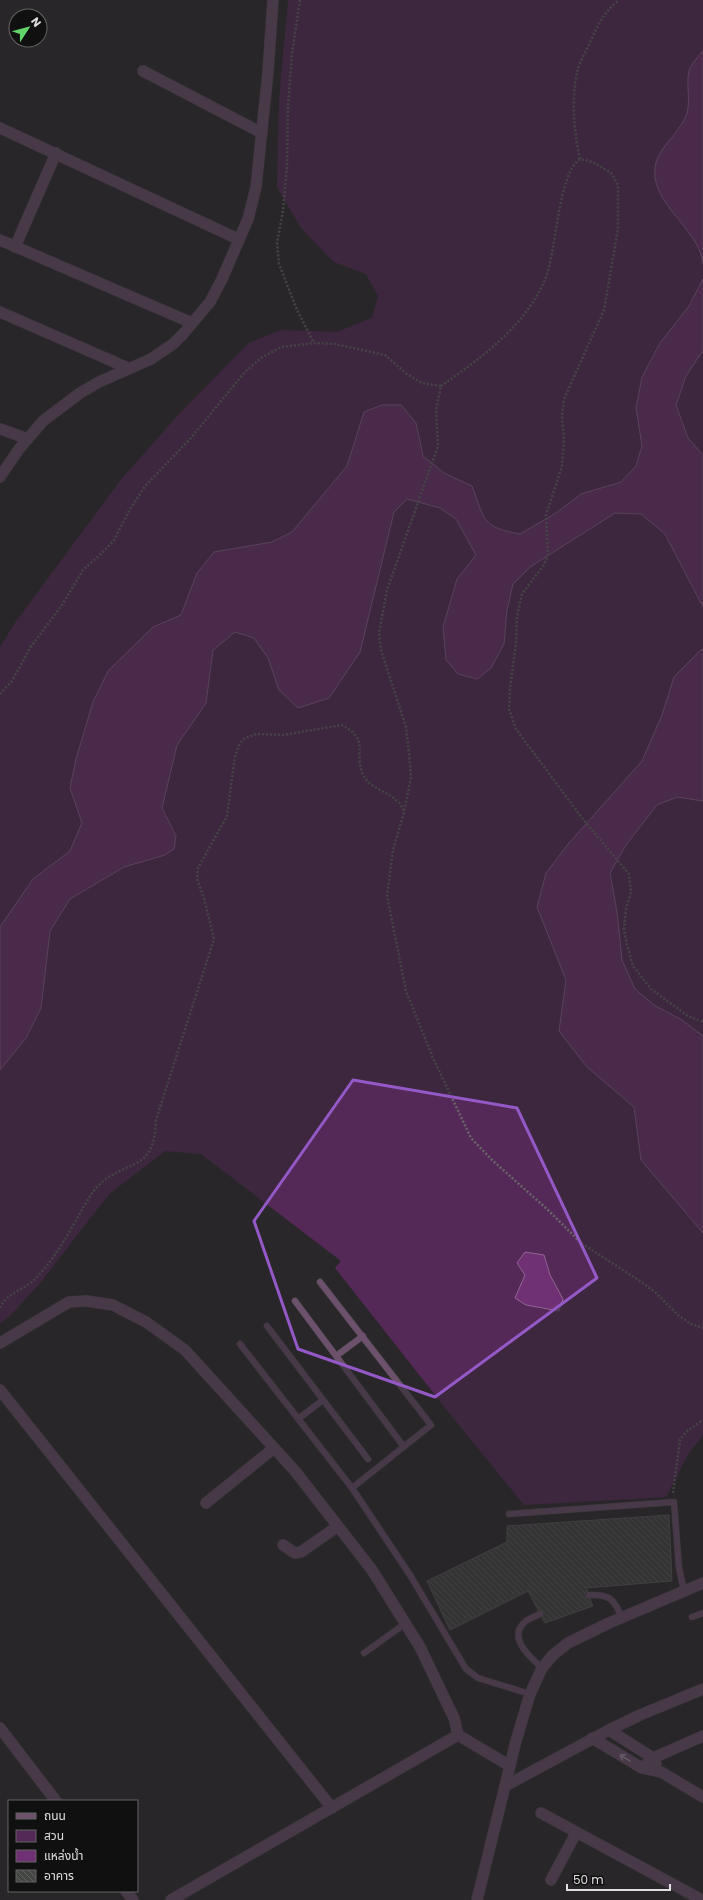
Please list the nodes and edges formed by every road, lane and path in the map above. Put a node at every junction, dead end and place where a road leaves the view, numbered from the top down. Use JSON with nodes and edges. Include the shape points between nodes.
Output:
{"nodes":[{"id":1,"x":273,"y":0,"type":"edge"},
{"id":2,"x":300,"y":0,"type":"edge"},
{"id":3,"x":619,"y":0,"type":"edge"},
{"id":4,"x":143,"y":71,"type":"dead end"},
{"id":5,"x":0,"y":128,"type":"edge"},
{"id":6,"x":262,"y":133,"type":"junction"},
{"id":7,"x":56,"y":153,"type":"junction"},
{"id":8,"x":580,"y":159,"type":"junction"},
{"id":9,"x":0,"y":240,"type":"edge"},
{"id":10,"x":238,"y":240,"type":"junction"},
{"id":11,"x":15,"y":247,"type":"junction"},
{"id":12,"x":0,"y":312,"type":"edge"},
{"id":13,"x":192,"y":323,"type":"junction"},
{"id":14,"x":314,"y":343,"type":"junction"},
{"id":15,"x":128,"y":368,"type":"junction"},
{"id":16,"x":441,"y":386,"type":"junction"},
{"id":17,"x":0,"y":429,"type":"edge"},
{"id":18,"x":28,"y":439,"type":"junction"},
{"id":19,"x":0,"y":477,"type":"edge"},
{"id":20,"x":0,"y":694,"type":"edge"},
{"id":21,"x":404,"y":811,"type":"junction"},
{"id":22,"x":703,"y":1022,"type":"edge"},
{"id":23,"x":320,"y":1282,"type":"dead end"},
{"id":24,"x":295,"y":1301,"type":"dead end"},
{"id":25,"x":0,"y":1308,"type":"edge"},
{"id":26,"x":267,"y":1326,"type":"dead end"},
{"id":27,"x":703,"y":1328,"type":"edge"},
{"id":28,"x":363,"y":1336,"type":"junction"},
{"id":29,"x":0,"y":1343,"type":"edge"},
{"id":30,"x":240,"y":1344,"type":"dead end"},
{"id":31,"x":336,"y":1356,"type":"junction"},
{"id":32,"x":0,"y":1390,"type":"edge"},
{"id":33,"x":323,"y":1400,"type":"junction"},
{"id":34,"x":298,"y":1419,"type":"junction"},
{"id":35,"x":703,"y":1420,"type":"edge"},
{"id":36,"x":274,"y":1448,"type":"junction"},
{"id":37,"x":404,"y":1448,"type":"junction"},
{"id":38,"x":368,"y":1459,"type":"dead end"},
{"id":39,"x":352,"y":1488,"type":"junction"},
{"id":40,"x":674,"y":1502,"type":"junction"},
{"id":41,"x":206,"y":1503,"type":"dead end"},
{"id":42,"x":509,"y":1514,"type":"dead end"},
{"id":43,"x":338,"y":1526,"type":"junction"},
{"id":44,"x":283,"y":1545,"type":"dead end"},
{"id":45,"x":703,"y":1583,"type":"edge"},
{"id":46,"x":684,"y":1590,"type":"junction"},
{"id":47,"x":589,"y":1595,"type":"dead end"},
{"id":48,"x":703,"y":1613,"type":"edge"},
{"id":49,"x":540,"y":1614,"type":"dead end"},
{"id":50,"x":692,"y":1617,"type":"dead end"},
{"id":51,"x":622,"y":1618,"type":"junction"},
{"id":52,"x":406,"y":1624,"type":"junction"},
{"id":53,"x":364,"y":1653,"type":"dead end"},
{"id":54,"x":542,"y":1668,"type":"junction"},
{"id":55,"x":703,"y":1689,"type":"edge"},
{"id":56,"x":530,"y":1694,"type":"junction"},
{"id":57,"x":0,"y":1728,"type":"edge"},
{"id":58,"x":608,"y":1730,"type":"junction"},
{"id":59,"x":458,"y":1735,"type":"junction"},
{"id":60,"x":703,"y":1736,"type":"edge"},
{"id":61,"x":592,"y":1738,"type":"junction"},
{"id":62,"x":653,"y":1758,"type":"junction"},
{"id":63,"x":510,"y":1766,"type":"junction"},
{"id":64,"x":642,"y":1768,"type":"junction"},
{"id":65,"x":661,"y":1772,"type":"junction"},
{"id":66,"x":505,"y":1786,"type":"junction"},
{"id":67,"x":703,"y":1797,"type":"edge"},
{"id":68,"x":55,"y":1800,"type":"edge"},
{"id":69,"x":332,"y":1808,"type":"junction"},
{"id":70,"x":541,"y":1813,"type":"dead end"},
{"id":71,"x":576,"y":1832,"type":"junction"},
{"id":72,"x":551,"y":1880,"type":"dead end"},
{"id":73,"x":127,"y":1892,"type":"edge"},
{"id":74,"x":134,"y":1900,"type":"edge"},
{"id":75,"x":171,"y":1900,"type":"edge"},
{"id":76,"x":477,"y":1900,"type":"edge"},
{"id":77,"x":702,"y":1900,"type":"edge"}],
"edges":[{"from":1,"to":6,"type":"street"},
{"from":2,"to":14,"type":"path","via":[[292,53],[287,165],[277,243],[279,264],[297,310]]},
{"from":3,"to":8,"type":"path","via":[[600,20],[577,72],[574,134]]},
{"from":4,"to":6,"type":"street"},
{"from":5,"to":7,"type":"street"},
{"from":6,"to":10,"type":"street","via":[[256,187],[248,219]]},
{"from":7,"to":10,"type":"street"},
{"from":7,"to":11,"type":"street"},
{"from":8,"to":16,"type":"path","via":[[571,170],[545,280],[531,307],[480,360]]},
{"from":8,"to":22,"type":"path","via":[[592,162],[610,173],[618,185],[618,229],[604,310],[564,399],[562,466],[546,515],[548,556],[522,594],[517,616],[509,709],[516,729],[582,818],[629,874],[631,892],[624,929],[633,966],[651,989],[688,1016]]},
{"from":9,"to":11,"type":"street"},
{"from":10,"to":13,"type":"street","via":[[210,302]]},
{"from":11,"to":13,"type":"street"},
{"from":12,"to":15,"type":"street"},
{"from":13,"to":15,"type":"street","via":[[173,344],[150,359]]},
{"from":14,"to":16,"type":"path","via":[[335,344],[385,355],[422,383]]},
{"from":14,"to":20,"type":"path","via":[[281,347],[261,358],[245,372],[190,439],[145,486],[114,540],[83,570],[62,605],[30,648],[12,682]]},
{"from":15,"to":18,"type":"street","via":[[80,393],[43,421]]},
{"from":16,"to":21,"type":"path","via":[[436,410],[438,446],[389,583],[378,633],[406,727],[411,778]]},
{"from":17,"to":18,"type":"street"},
{"from":18,"to":19,"type":"street"},
{"from":21,"to":25,"type":"path","via":[[398,802],[365,778],[361,767],[360,742],[353,731],[342,724],[283,735],[257,734],[245,738],[240,743],[235,756],[227,816],[198,868],[197,879],[214,939],[156,1120],[155,1138],[150,1151],[138,1162],[107,1178],[99,1186],[46,1268],[35,1280],[15,1292]]},
{"from":21,"to":27,"type":"path","via":[[393,850],[387,896],[406,991],[433,1058],[471,1138],[581,1244],[643,1283],[691,1324]]},
{"from":23,"to":28,"type":"lane"},
{"from":24,"to":31,"type":"lane"},
{"from":26,"to":33,"type":"lane"},
{"from":28,"to":31,"type":"lane"},
{"from":28,"to":37,"type":"lane","via":[[431,1424]]},
{"from":29,"to":36,"type":"street","via":[[69,1302],[87,1301],[114,1305],[146,1322],[185,1350]]},
{"from":30,"to":34,"type":"lane"},
{"from":31,"to":37,"type":"lane"},
{"from":32,"to":69,"type":"street"},
{"from":33,"to":34,"type":"lane"},
{"from":33,"to":38,"type":"lane"},
{"from":34,"to":39,"type":"lane"},
{"from":35,"to":40,"type":"path","via":[[686,1432],[680,1440],[673,1487]]},
{"from":36,"to":41,"type":"street"},
{"from":36,"to":43,"type":"street"},
{"from":37,"to":39,"type":"lane"},
{"from":39,"to":56,"type":"lane","via":[[410,1575],[466,1669],[478,1678]]},
{"from":40,"to":42,"type":"lane"},
{"from":40,"to":46,"type":"lane","via":[[679,1568]]},
{"from":43,"to":44,"type":"street","via":[[301,1552],[294,1553]]},
{"from":43,"to":52,"type":"street","via":[[372,1570]]},
{"from":45,"to":46,"type":"street"},
{"from":46,"to":51,"type":"street"},
{"from":47,"to":51,"type":"lane","via":[[602,1594],[610,1598]]},
{"from":48,"to":50,"type":"lane"},
{"from":49,"to":54,"type":"lane","via":[[526,1621],[520,1629],[518,1638],[521,1647]]},
{"from":51,"to":54,"type":"street","via":[[568,1643]]},
{"from":52,"to":53,"type":"lane"},
{"from":52,"to":59,"type":"street","via":[[420,1647],[454,1718]]},
{"from":54,"to":56,"type":"street"},
{"from":55,"to":58,"type":"street"},
{"from":56,"to":63,"type":"street"},
{"from":57,"to":68,"type":"street"},
{"from":58,"to":61,"type":"street"},
{"from":58,"to":62,"type":"street"},
{"from":59,"to":63,"type":"street"},
{"from":59,"to":69,"type":"street"},
{"from":60,"to":62,"type":"street"},
{"from":64,"to":61,"type":"street","one_way":true},
{"from":61,"to":66,"type":"street"},
{"from":62,"to":64,"type":"street"},
{"from":62,"to":65,"type":"street"},
{"from":63,"to":66,"type":"street"},
{"from":64,"to":65,"type":"street"},
{"from":65,"to":67,"type":"street"},
{"from":66,"to":76,"type":"street"},
{"from":69,"to":75,"type":"street"},
{"from":70,"to":71,"type":"street"},
{"from":71,"to":72,"type":"street"},
{"from":71,"to":77,"type":"street"},
{"from":73,"to":74,"type":"street"}]}
